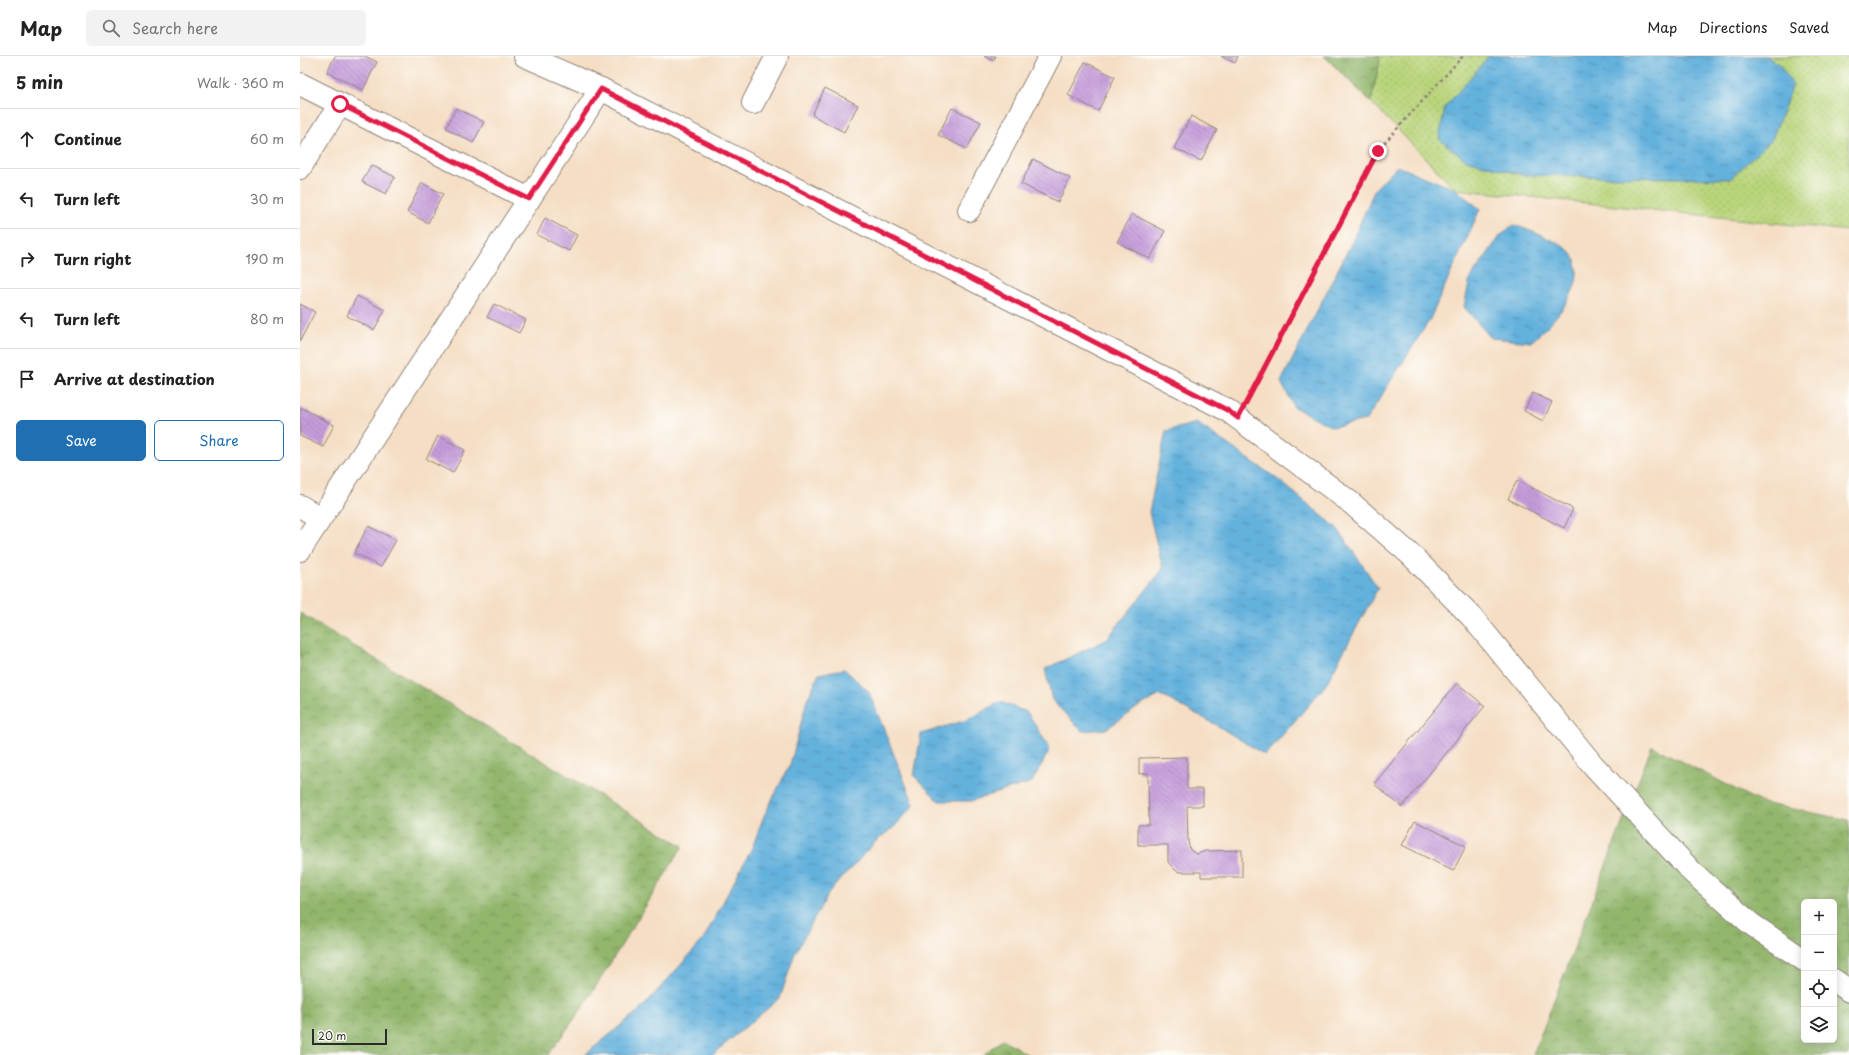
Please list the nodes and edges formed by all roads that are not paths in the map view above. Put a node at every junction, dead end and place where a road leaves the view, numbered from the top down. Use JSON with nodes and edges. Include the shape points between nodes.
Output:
{"nodes":[{"id":1,"x":525,"y":56,"type":"edge"},
{"id":2,"x":777,"y":56,"type":"edge"},
{"id":3,"x":1050,"y":56,"type":"edge"},
{"id":4,"x":300,"y":84,"type":"edge"},
{"id":5,"x":601,"y":89,"type":"junction"},
{"id":6,"x":753,"y":103,"type":"dead end"},
{"id":7,"x":340,"y":104,"type":"junction"},
{"id":8,"x":300,"y":168,"type":"edge"},
{"id":9,"x":529,"y":199,"type":"junction"},
{"id":10,"x":969,"y":210,"type":"dead end"},
{"id":11,"x":300,"y":506,"type":"edge"},
{"id":12,"x":320,"y":518,"type":"junction"},
{"id":13,"x":300,"y":550,"type":"edge"},
{"id":14,"x":1801,"y":958,"type":"edge"},
{"id":15,"x":1837,"y":982,"type":"edge"},
{"id":16,"x":1849,"y":991,"type":"edge"}],
"edges":[{"from":1,"to":5,"type":"street"},
{"from":2,"to":6,"type":"street"},
{"from":3,"to":10,"type":"street"},
{"from":4,"to":7,"type":"street"},
{"from":5,"to":9,"type":"street"},
{"from":5,"to":14,"type":"street","via":[[1227,410],[1350,502],[1412,556],[1470,616],[1593,765],[1692,872],[1751,924]]},
{"from":7,"to":8,"type":"street"},
{"from":7,"to":9,"type":"street"},
{"from":9,"to":12,"type":"street"},
{"from":11,"to":12,"type":"street"},
{"from":12,"to":13,"type":"street"},
{"from":15,"to":16,"type":"street"}]}
